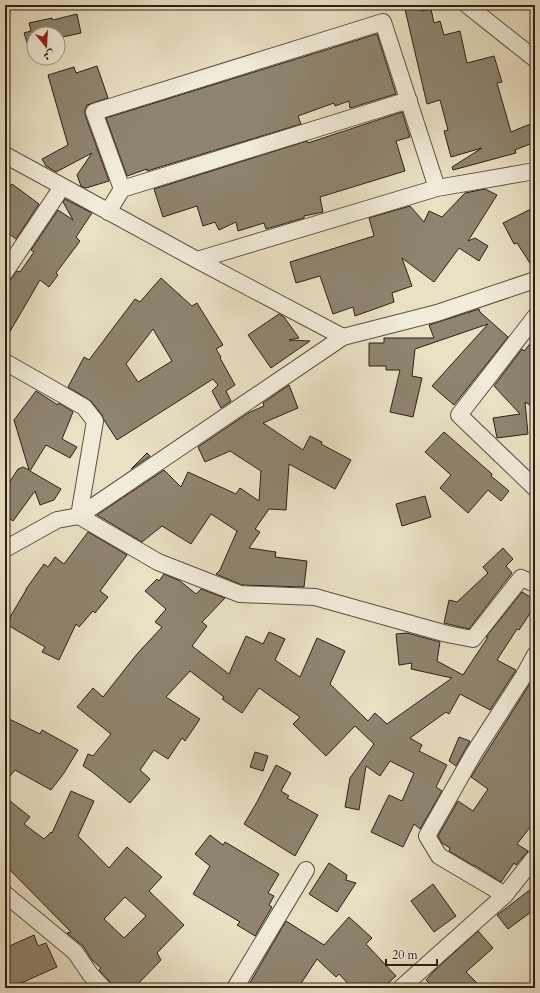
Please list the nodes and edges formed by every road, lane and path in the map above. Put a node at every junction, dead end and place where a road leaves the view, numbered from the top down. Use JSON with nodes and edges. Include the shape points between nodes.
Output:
{"nodes":[{"id":1,"x":467,"y":5,"type":"edge"},
{"id":2,"x":535,"y":59,"type":"edge"},
{"id":3,"x":408,"y":100,"type":"junction"},
{"id":4,"x":5,"y":155,"type":"edge"},
{"id":5,"x":535,"y":171,"type":"edge"},
{"id":6,"x":62,"y":187,"type":"junction"},
{"id":7,"x":437,"y":188,"type":"junction"},
{"id":8,"x":122,"y":189,"type":"junction"},
{"id":9,"x":108,"y":212,"type":"junction"},
{"id":10,"x":197,"y":260,"type":"junction"},
{"id":11,"x":5,"y":272,"type":"edge"},
{"id":12,"x":535,"y":280,"type":"edge"},
{"id":13,"x":535,"y":317,"type":"edge"},
{"id":14,"x":343,"y":337,"type":"junction"},
{"id":15,"x":5,"y":362,"type":"edge"},
{"id":16,"x":533,"y":481,"type":"edge"},
{"id":17,"x":79,"y":516,"type":"junction"},
{"id":18,"x":5,"y":549,"type":"edge"},
{"id":19,"x":535,"y":584,"type":"edge"},
{"id":20,"x":535,"y":655,"type":"edge"},
{"id":21,"x":535,"y":857,"type":"edge"},
{"id":22,"x":306,"y":870,"type":"dead end"},
{"id":23,"x":5,"y":894,"type":"edge"},
{"id":24,"x":506,"y":895,"type":"junction"},
{"id":25,"x":103,"y":988,"type":"edge"},
{"id":26,"x":235,"y":988,"type":"edge"},
{"id":27,"x":401,"y":988,"type":"edge"}],
"edges":[{"from":1,"to":2,"type":"street"},
{"from":3,"to":7,"type":"street"},
{"from":3,"to":8,"type":"street"},
{"from":3,"to":8,"type":"street","via":[[383,22],[94,112]]},
{"from":4,"to":6,"type":"street"},
{"from":5,"to":7,"type":"street"},
{"from":6,"to":9,"type":"street"},
{"from":6,"to":11,"type":"street"},
{"from":7,"to":10,"type":"street"},
{"from":8,"to":9,"type":"street"},
{"from":9,"to":10,"type":"street"},
{"from":10,"to":14,"type":"street"},
{"from":12,"to":14,"type":"street","via":[[437,313]]},
{"from":13,"to":16,"type":"street","via":[[458,415]]},
{"from":14,"to":17,"type":"street"},
{"from":15,"to":17,"type":"street","via":[[84,407],[95,421]]},
{"from":17,"to":18,"type":"street","via":[[57,520]]},
{"from":17,"to":19,"type":"street","via":[[158,562],[240,594],[315,597],[473,639],[521,578]]},
{"from":20,"to":24,"type":"street","via":[[474,753],[427,836],[439,856]]},
{"from":21,"to":24,"type":"street"},
{"from":22,"to":26,"type":"street"},
{"from":23,"to":25,"type":"street","via":[[76,952]]},
{"from":24,"to":27,"type":"street"}]}
